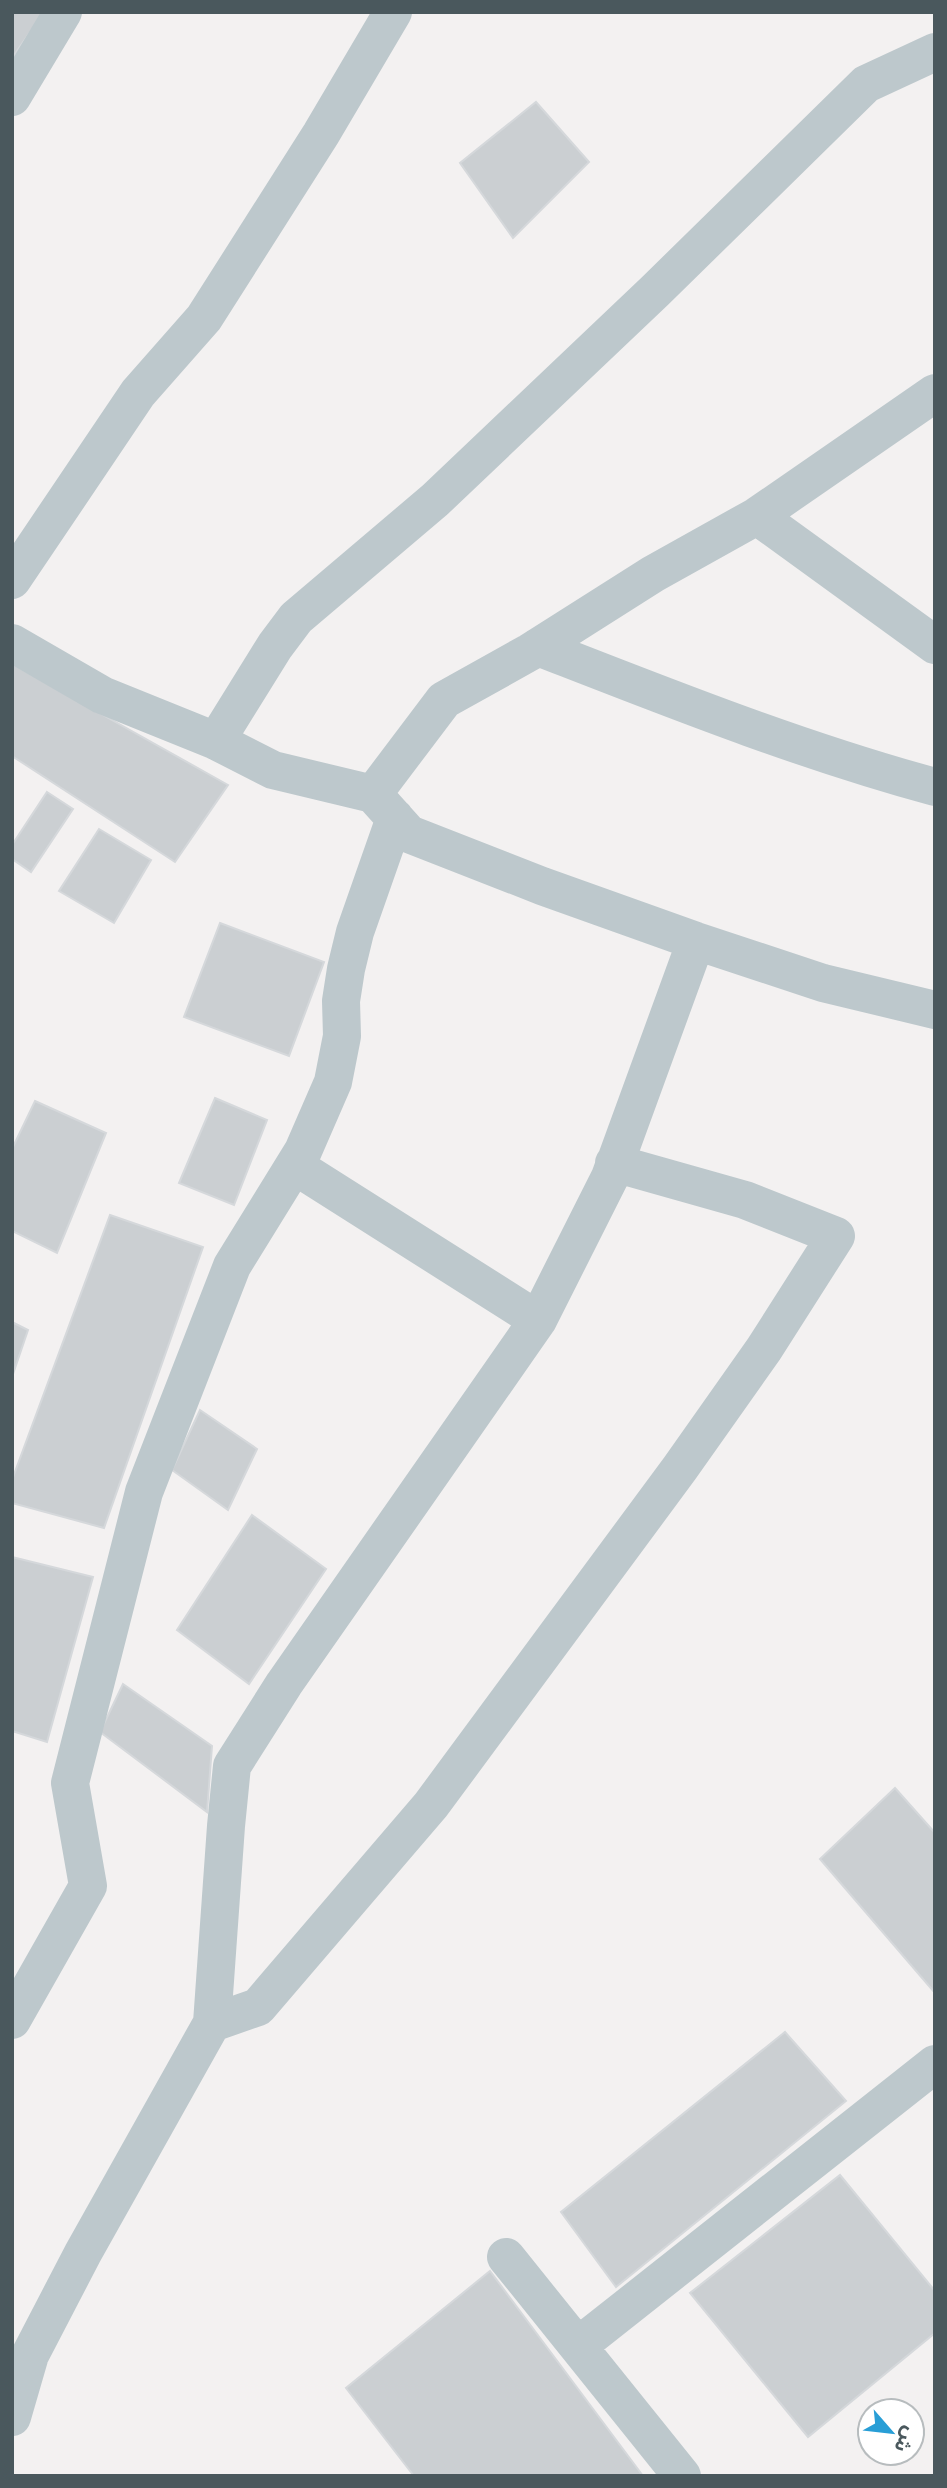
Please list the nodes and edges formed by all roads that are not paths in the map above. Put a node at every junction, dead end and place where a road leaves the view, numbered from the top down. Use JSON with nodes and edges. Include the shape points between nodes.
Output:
{"nodes":[{"id":1,"x":63,"y":12,"type":"edge"},
{"id":2,"x":393,"y":12,"type":"edge"},
{"id":3,"x":935,"y":52,"type":"edge"},
{"id":4,"x":12,"y":97,"type":"edge"},
{"id":5,"x":935,"y":393,"type":"edge"},
{"id":6,"x":757,"y":516,"type":"junction"},
{"id":7,"x":12,"y":580,"type":"edge"},
{"id":8,"x":12,"y":643,"type":"edge"},
{"id":9,"x":935,"y":645,"type":"edge"},
{"id":10,"x":538,"y":647,"type":"junction"},
{"id":11,"x":216,"y":741,"type":"junction"},
{"id":12,"x":935,"y":787,"type":"edge"},
{"id":13,"x":384,"y":806,"type":"junction"},
{"id":14,"x":696,"y":941,"type":"junction"},
{"id":15,"x":935,"y":1010,"type":"edge"},
{"id":16,"x":614,"y":1163,"type":"junction"},
{"id":17,"x":295,"y":1166,"type":"junction"},
{"id":18,"x":538,"y":1320,"type":"junction"},
{"id":19,"x":12,"y":2020,"type":"edge"},
{"id":20,"x":212,"y":2023,"type":"junction"},
{"id":21,"x":935,"y":2064,"type":"edge"},
{"id":22,"x":506,"y":2257,"type":"dead end"},
{"id":23,"x":578,"y":2346,"type":"junction"},
{"id":24,"x":12,"y":2417,"type":"edge"},
{"id":25,"x":682,"y":2476,"type":"edge"}],
"edges":[{"from":1,"to":4,"type":"street"},
{"from":2,"to":7,"type":"street","via":[[204,318],[138,393]]},
{"from":3,"to":11,"type":"street","via":[[866,84],[435,500],[296,618]]},
{"from":5,"to":6,"type":"street"},
{"from":6,"to":9,"type":"street"},
{"from":6,"to":10,"type":"street","via":[[653,574]]},
{"from":8,"to":11,"type":"street","via":[[102,695]]},
{"from":10,"to":12,"type":"street","via":[[863,768]]},
{"from":10,"to":13,"type":"street","via":[[444,701]]},
{"from":11,"to":13,"type":"street","via":[[273,770]]},
{"from":13,"to":14,"type":"street","via":[[409,834]]},
{"from":13,"to":17,"type":"street","via":[[346,969],[342,1036],[333,1082]]},
{"from":14,"to":15,"type":"street","via":[[823,983]]},
{"from":14,"to":16,"type":"street"},
{"from":16,"to":18,"type":"street"},
{"from":16,"to":20,"type":"street","via":[[744,1200],[836,1236],[764,1349],[431,1805],[258,2007]]},
{"from":17,"to":18,"type":"street"},
{"from":17,"to":19,"type":"street","via":[[232,1266],[144,1492],[70,1783],[88,1886]]},
{"from":18,"to":20,"type":"street","via":[[284,1684],[232,1766]]},
{"from":20,"to":24,"type":"street","via":[[30,2355]]},
{"from":21,"to":23,"type":"street"},
{"from":22,"to":23,"type":"street"},
{"from":23,"to":25,"type":"street"}]}
